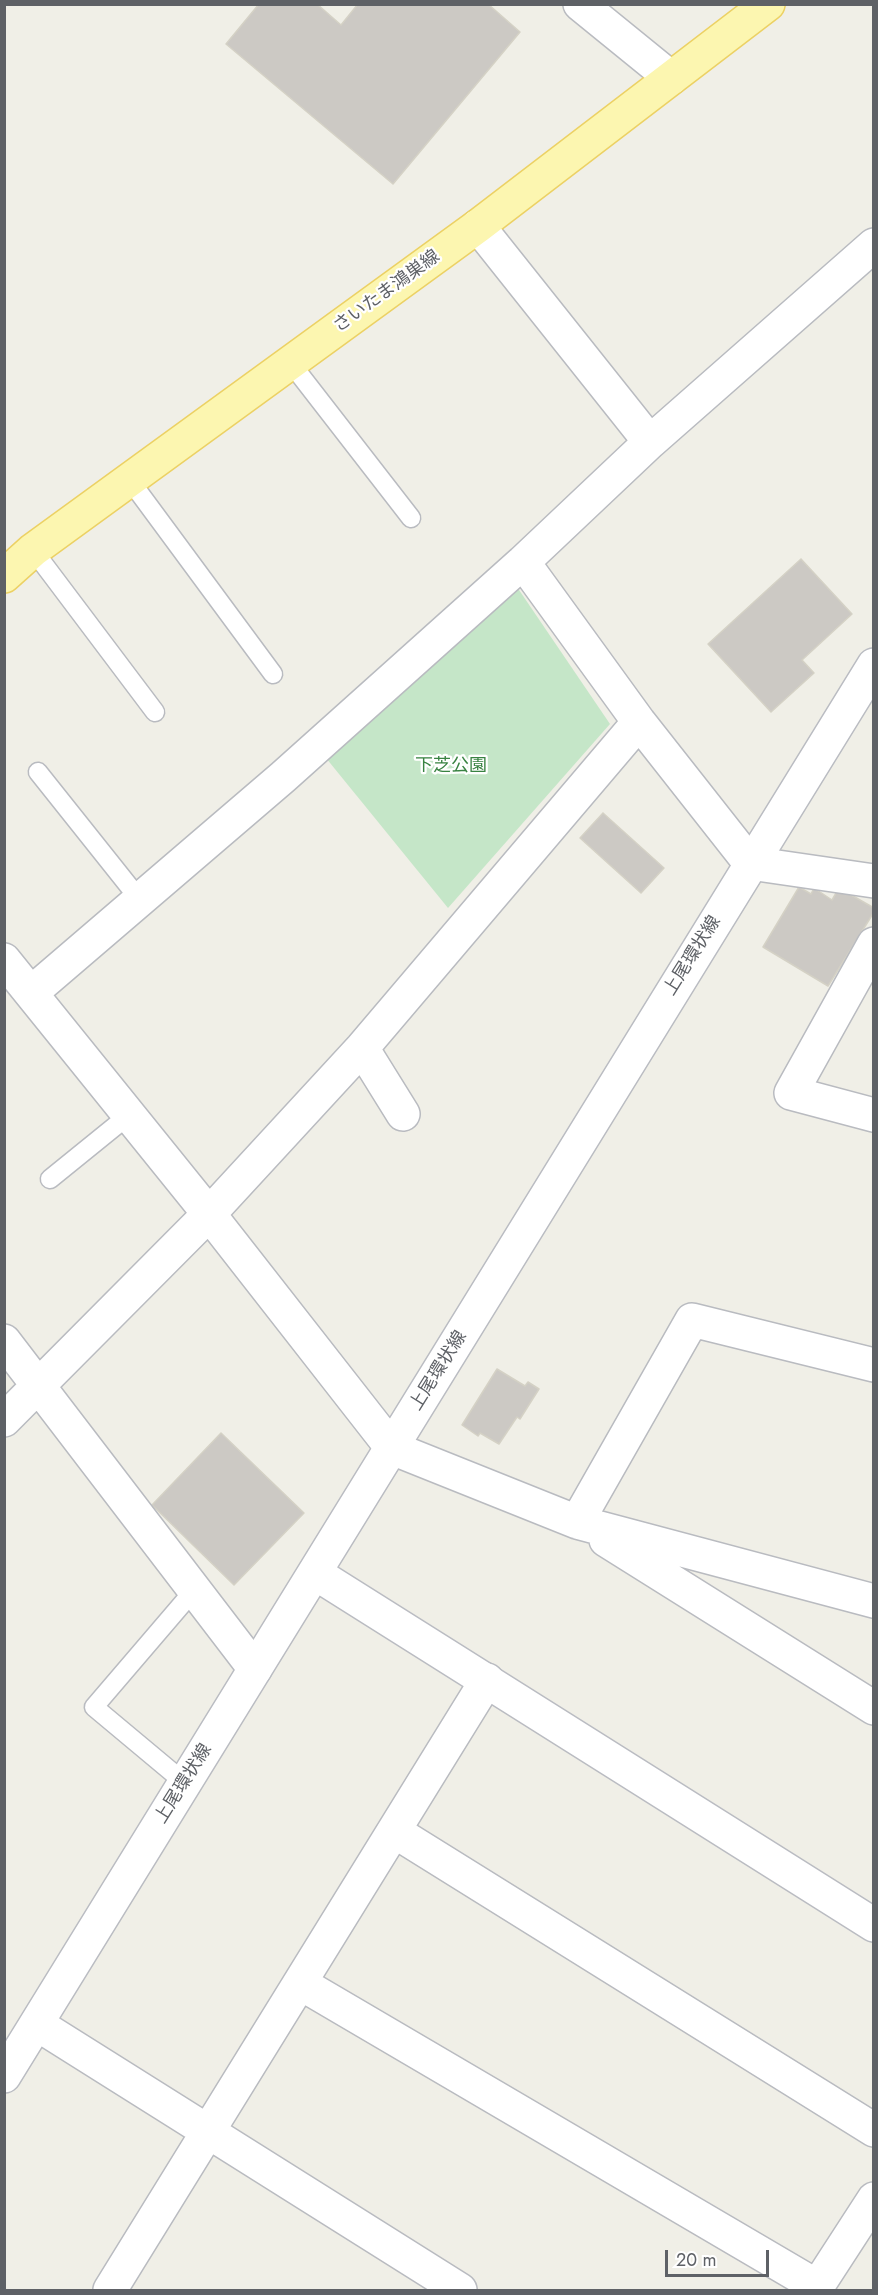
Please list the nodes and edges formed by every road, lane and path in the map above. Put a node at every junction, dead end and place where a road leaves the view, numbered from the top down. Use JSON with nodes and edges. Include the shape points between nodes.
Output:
{"nodes":[{"id":1,"x":580,"y":4,"type":"edge"},
{"id":2,"x":768,"y":4,"type":"edge"},
{"id":3,"x":671,"y":78,"type":"junction"},
{"id":4,"x":478,"y":226,"type":"junction"},
{"id":5,"x":873,"y":245,"type":"edge"},
{"id":6,"x":290,"y":362,"type":"junction"},
{"id":7,"x":650,"y":442,"type":"junction"},
{"id":8,"x":129,"y":479,"type":"junction"},
{"id":9,"x":411,"y":518,"type":"dead end"},
{"id":10,"x":33,"y":550,"type":"junction"},
{"id":11,"x":523,"y":562,"type":"junction"},
{"id":12,"x":4,"y":576,"type":"edge"},
{"id":13,"x":873,"y":665,"type":"edge"},
{"id":14,"x":273,"y":674,"type":"dead end"},
{"id":15,"x":155,"y":712,"type":"dead end"},
{"id":16,"x":639,"y":722,"type":"junction"},
{"id":17,"x":38,"y":772,"type":"dead end"},
{"id":18,"x":750,"y":863,"type":"junction"},
{"id":19,"x":873,"y":880,"type":"edge"},
{"id":20,"x":140,"y":900,"type":"junction"},
{"id":21,"x":873,"y":944,"type":"edge"},
{"id":22,"x":4,"y":960,"type":"edge"},
{"id":23,"x":31,"y":993,"type":"junction"},
{"id":24,"x":362,"y":1048,"type":"junction"},
{"id":25,"x":403,"y":1114,"type":"dead end"},
{"id":26,"x":129,"y":1115,"type":"junction"},
{"id":27,"x":873,"y":1115,"type":"edge"},
{"id":28,"x":50,"y":1179,"type":"dead end"},
{"id":29,"x":209,"y":1214,"type":"junction"},
{"id":30,"x":4,"y":1341,"type":"edge"},
{"id":31,"x":873,"y":1365,"type":"edge"},
{"id":32,"x":39,"y":1386,"type":"junction"},
{"id":33,"x":4,"y":1420,"type":"edge"},
{"id":34,"x":392,"y":1448,"type":"junction"},
{"id":35,"x":577,"y":1522,"type":"junction"},
{"id":36,"x":315,"y":1573,"type":"junction"},
{"id":37,"x":195,"y":1589,"type":"junction"},
{"id":38,"x":872,"y":1598,"type":"edge"},
{"id":39,"x":255,"y":1669,"type":"junction"},
{"id":40,"x":487,"y":1680,"type":"junction"},
{"id":41,"x":873,"y":1708,"type":"edge"},
{"id":42,"x":185,"y":1783,"type":"junction"},
{"id":43,"x":394,"y":1831,"type":"junction"},
{"id":44,"x":873,"y":1925,"type":"edge"},
{"id":45,"x":300,"y":1983,"type":"junction"},
{"id":46,"x":37,"y":2024,"type":"junction"},
{"id":47,"x":4,"y":2076,"type":"edge"},
{"id":48,"x":873,"y":2130,"type":"edge"},
{"id":49,"x":208,"y":2132,"type":"junction"},
{"id":50,"x":873,"y":2199,"type":"edge"},
{"id":51,"x":121,"y":2286,"type":"edge"},
{"id":52,"x":816,"y":2289,"type":"edge"},
{"id":53,"x":460,"y":2290,"type":"edge"}],
"edges":[{"from":1,"to":3,"type":"street"},
{"from":2,"to":3,"type":"main road","name":"さいたま鴻巣線"},
{"from":3,"to":4,"type":"main road","name":"さいたま鴻巣線"},
{"from":4,"to":6,"type":"main road","name":"さいたま鴻巣線"},
{"from":4,"to":7,"type":"street"},
{"from":5,"to":7,"type":"street"},
{"from":6,"to":8,"type":"main road","name":"さいたま鴻巣線"},
{"from":6,"to":9,"type":"lane"},
{"from":7,"to":11,"type":"street"},
{"from":8,"to":10,"type":"main road","name":"さいたま鴻巣線"},
{"from":8,"to":14,"type":"lane"},
{"from":10,"to":12,"type":"main road","name":"さいたま鴻巣線"},
{"from":10,"to":15,"type":"lane"},
{"from":11,"to":16,"type":"street"},
{"from":11,"to":20,"type":"street"},
{"from":13,"to":18,"type":"street","name":"上尾環状線"},
{"from":16,"to":18,"type":"street"},
{"from":16,"to":24,"type":"street"},
{"from":17,"to":20,"type":"lane"},
{"from":18,"to":19,"type":"street"},
{"from":18,"to":34,"type":"street","name":"上尾環状線"},
{"from":20,"to":23,"type":"street"},
{"from":21,"to":27,"type":"street","via":[[791,1093]]},
{"from":22,"to":23,"type":"street"},
{"from":23,"to":26,"type":"street"},
{"from":24,"to":25,"type":"street"},
{"from":24,"to":29,"type":"street"},
{"from":26,"to":28,"type":"lane"},
{"from":26,"to":29,"type":"street"},
{"from":29,"to":32,"type":"street"},
{"from":29,"to":34,"type":"street"},
{"from":30,"to":32,"type":"street"},
{"from":31,"to":35,"type":"street","via":[[692,1320]]},
{"from":32,"to":33,"type":"street"},
{"from":32,"to":37,"type":"street"},
{"from":34,"to":35,"type":"street"},
{"from":34,"to":36,"type":"street","name":"上尾環状線"},
{"from":35,"to":38,"type":"street"},
{"from":35,"to":41,"type":"street"},
{"from":36,"to":39,"type":"street","name":"上尾環状線"},
{"from":36,"to":40,"type":"street"},
{"from":37,"to":39,"type":"street"},
{"from":37,"to":42,"type":"lane","via":[[94,1707]]},
{"from":39,"to":42,"type":"street","name":"上尾環状線"},
{"from":40,"to":43,"type":"street"},
{"from":40,"to":44,"type":"street"},
{"from":42,"to":46,"type":"street","name":"上尾環状線"},
{"from":43,"to":45,"type":"street"},
{"from":43,"to":48,"type":"street"},
{"from":45,"to":49,"type":"street"},
{"from":45,"to":52,"type":"street"},
{"from":46,"to":47,"type":"street","name":"上尾環状線"},
{"from":46,"to":49,"type":"street"},
{"from":49,"to":51,"type":"street"},
{"from":49,"to":53,"type":"street"},
{"from":50,"to":52,"type":"street"}]}
